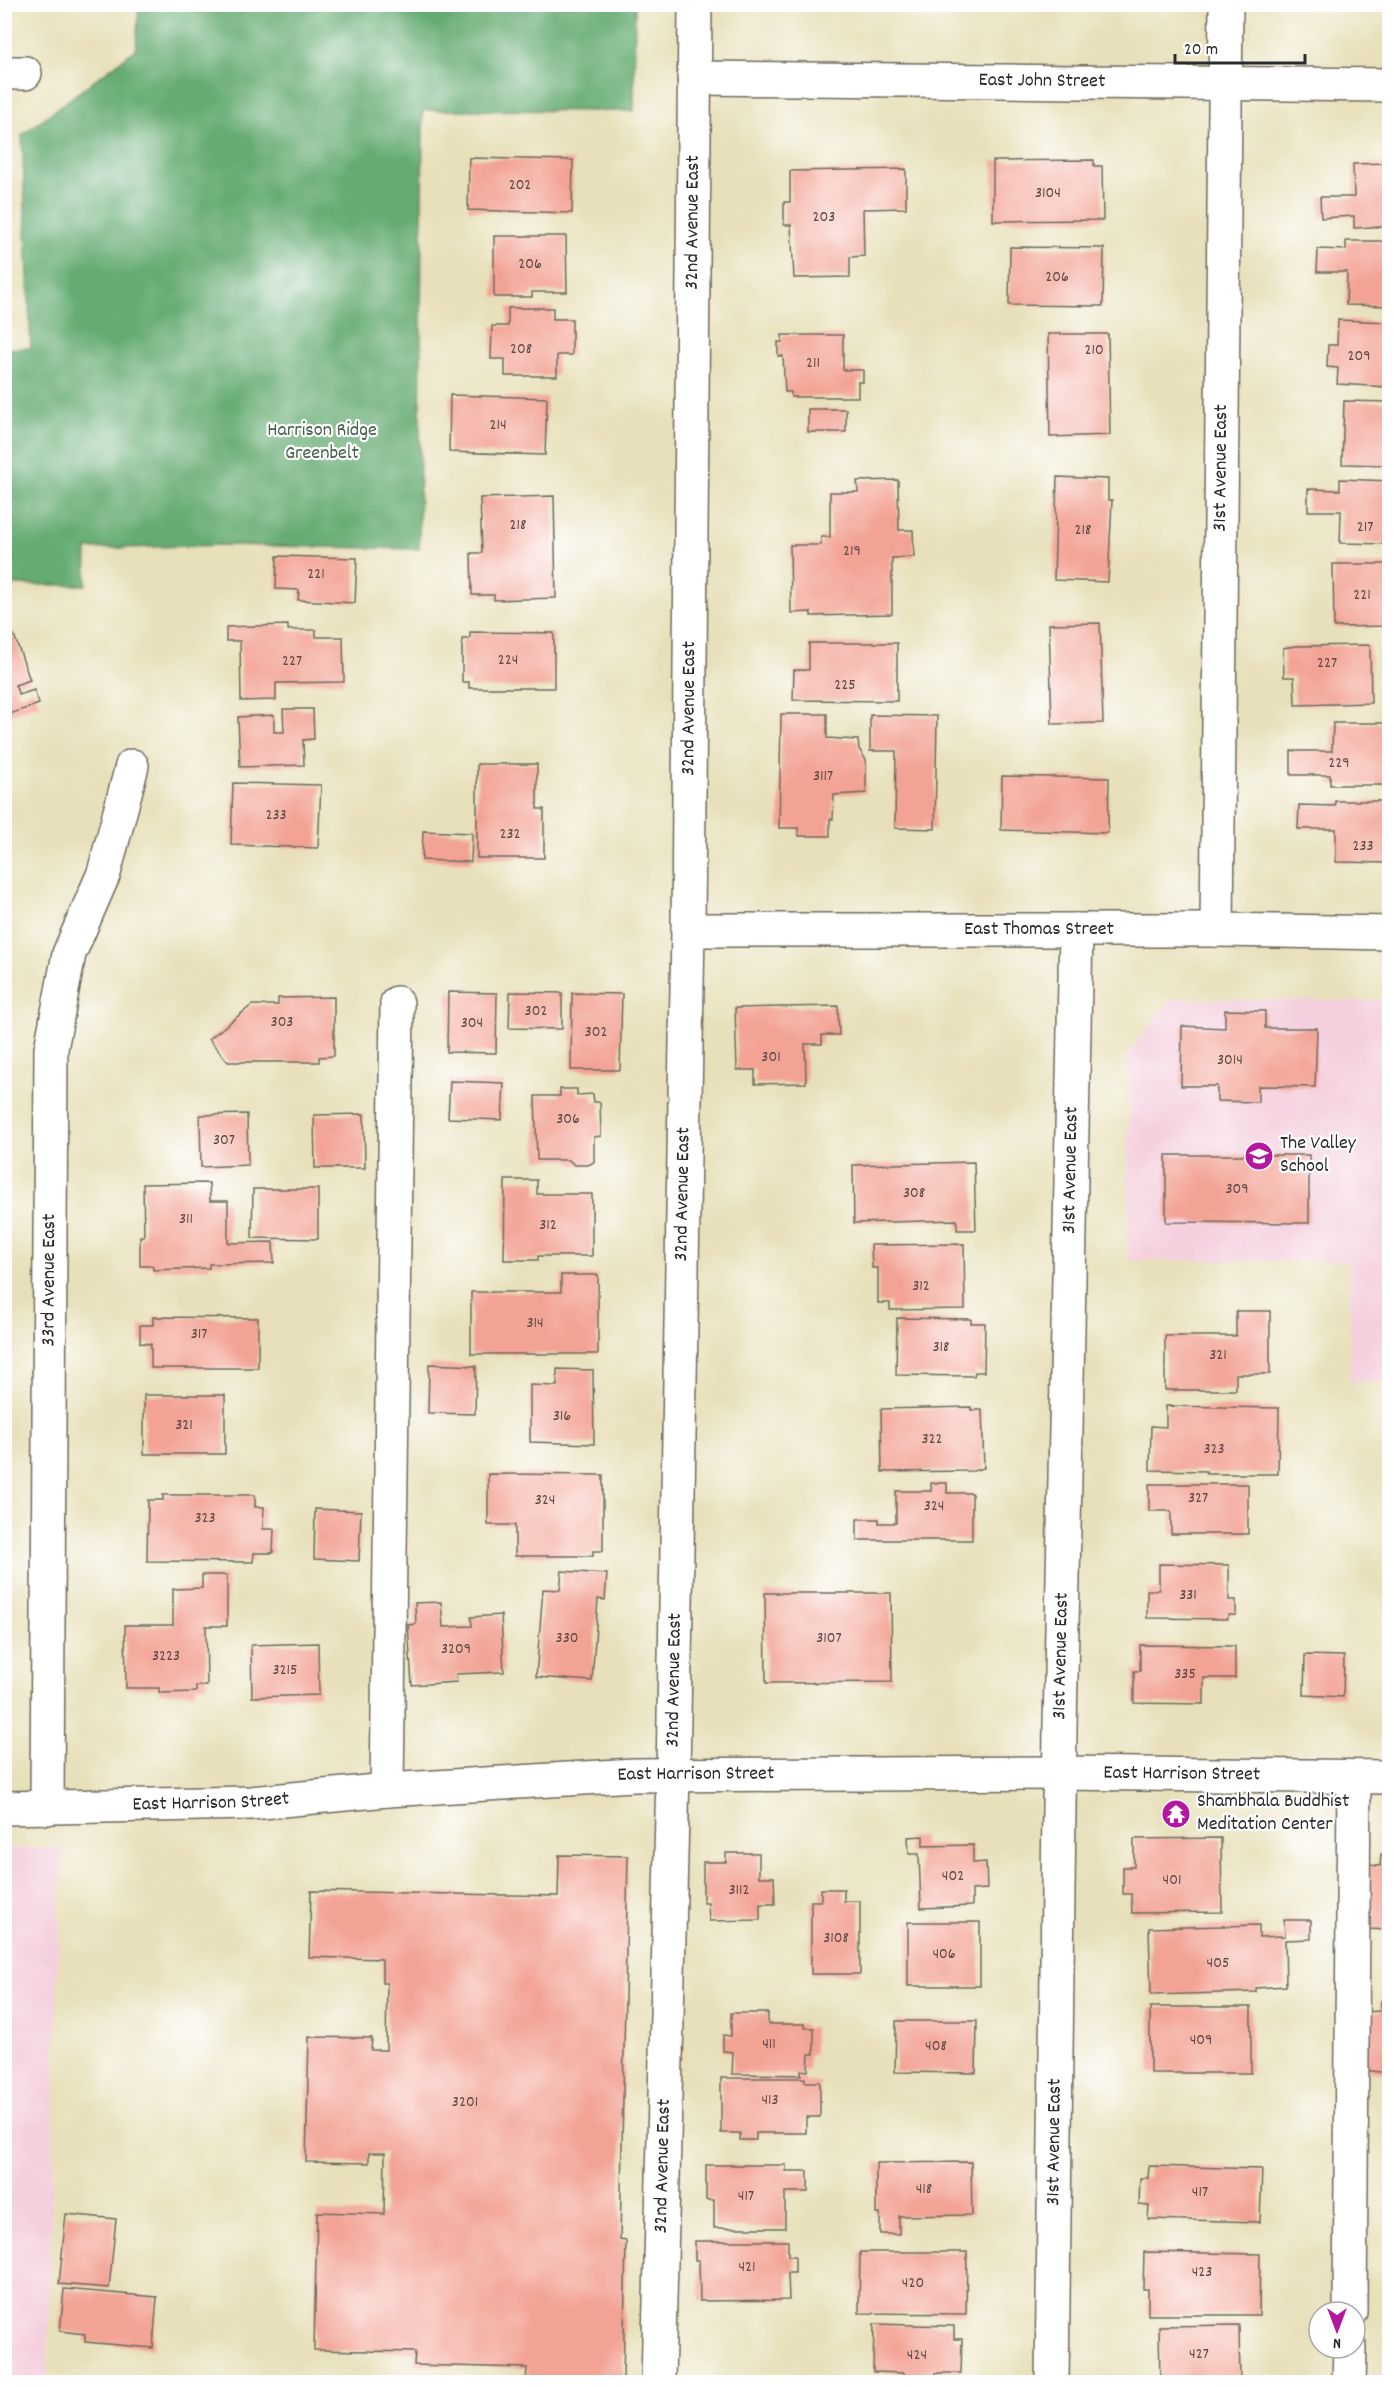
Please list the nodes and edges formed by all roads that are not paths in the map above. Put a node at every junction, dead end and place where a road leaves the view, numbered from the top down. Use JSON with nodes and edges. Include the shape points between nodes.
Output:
{"nodes":[{"id":1,"x":695,"y":4,"type":"edge"},
{"id":2,"x":1226,"y":4,"type":"edge"},
{"id":3,"x":694,"y":78,"type":"junction"},
{"id":4,"x":1226,"y":84,"type":"junction"},
{"id":5,"x":1389,"y":85,"type":"edge"},
{"id":6,"x":132,"y":766,"type":"dead end"},
{"id":7,"x":688,"y":930,"type":"junction"},
{"id":8,"x":1076,"y":930,"type":"junction"},
{"id":9,"x":1217,"y":930,"type":"junction"},
{"id":10,"x":1389,"y":933,"type":"edge"},
{"id":11,"x":397,"y":1003,"type":"dead end"},
{"id":12,"x":1060,"y":1773,"type":"junction"},
{"id":13,"x":673,"y":1774,"type":"junction"},
{"id":14,"x":1354,"y":1777,"type":"junction"},
{"id":15,"x":1389,"y":1777,"type":"edge"},
{"id":16,"x":387,"y":1790,"type":"junction"},
{"id":17,"x":4,"y":1808,"type":"edge"},
{"id":18,"x":47,"y":1808,"type":"junction"},
{"id":19,"x":1350,"y":2300,"type":"edge"},
{"id":20,"x":1350,"y":2360,"type":"edge"},
{"id":21,"x":658,"y":2382,"type":"edge"},
{"id":22,"x":1052,"y":2382,"type":"edge"},
{"id":23,"x":1349,"y":2382,"type":"edge"}],
"edges":[{"from":1,"to":3,"type":"street","name":"32nd Avenue East"},
{"from":2,"to":4,"type":"street","name":"31st Avenue East"},
{"from":3,"to":4,"type":"street","name":"East John Street"},
{"from":3,"to":7,"type":"street","name":"32nd Avenue East"},
{"from":4,"to":5,"type":"street","name":"East John Street"},
{"from":4,"to":9,"type":"street","name":"31st Avenue East"},
{"from":6,"to":18,"type":"street","name":"33rd Avenue East","via":[[104,873],[69,954],[51,1049]]},
{"from":7,"to":8,"type":"street","name":"East Thomas Street"},
{"from":7,"to":13,"type":"street","name":"32nd Avenue East"},
{"from":8,"to":9,"type":"street","name":"East Thomas Street"},
{"from":8,"to":12,"type":"street","name":"31st Avenue East"},
{"from":9,"to":10,"type":"street","name":"East Thomas Street"},
{"from":11,"to":16,"type":"street"},
{"from":12,"to":13,"type":"street","name":"East Harrison Street"},
{"from":12,"to":14,"type":"street","name":"East Harrison Street"},
{"from":12,"to":22,"type":"street","name":"31st Avenue East"},
{"from":13,"to":16,"type":"street","name":"East Harrison Street"},
{"from":13,"to":21,"type":"street","name":"32nd Avenue East"},
{"from":14,"to":15,"type":"street","name":"East Harrison Street"},
{"from":14,"to":19,"type":"street"},
{"from":16,"to":18,"type":"street","name":"East Harrison Street","via":[[251,1803]]},
{"from":17,"to":18,"type":"street","name":"East Harrison Street"},
{"from":20,"to":23,"type":"street"}]}
